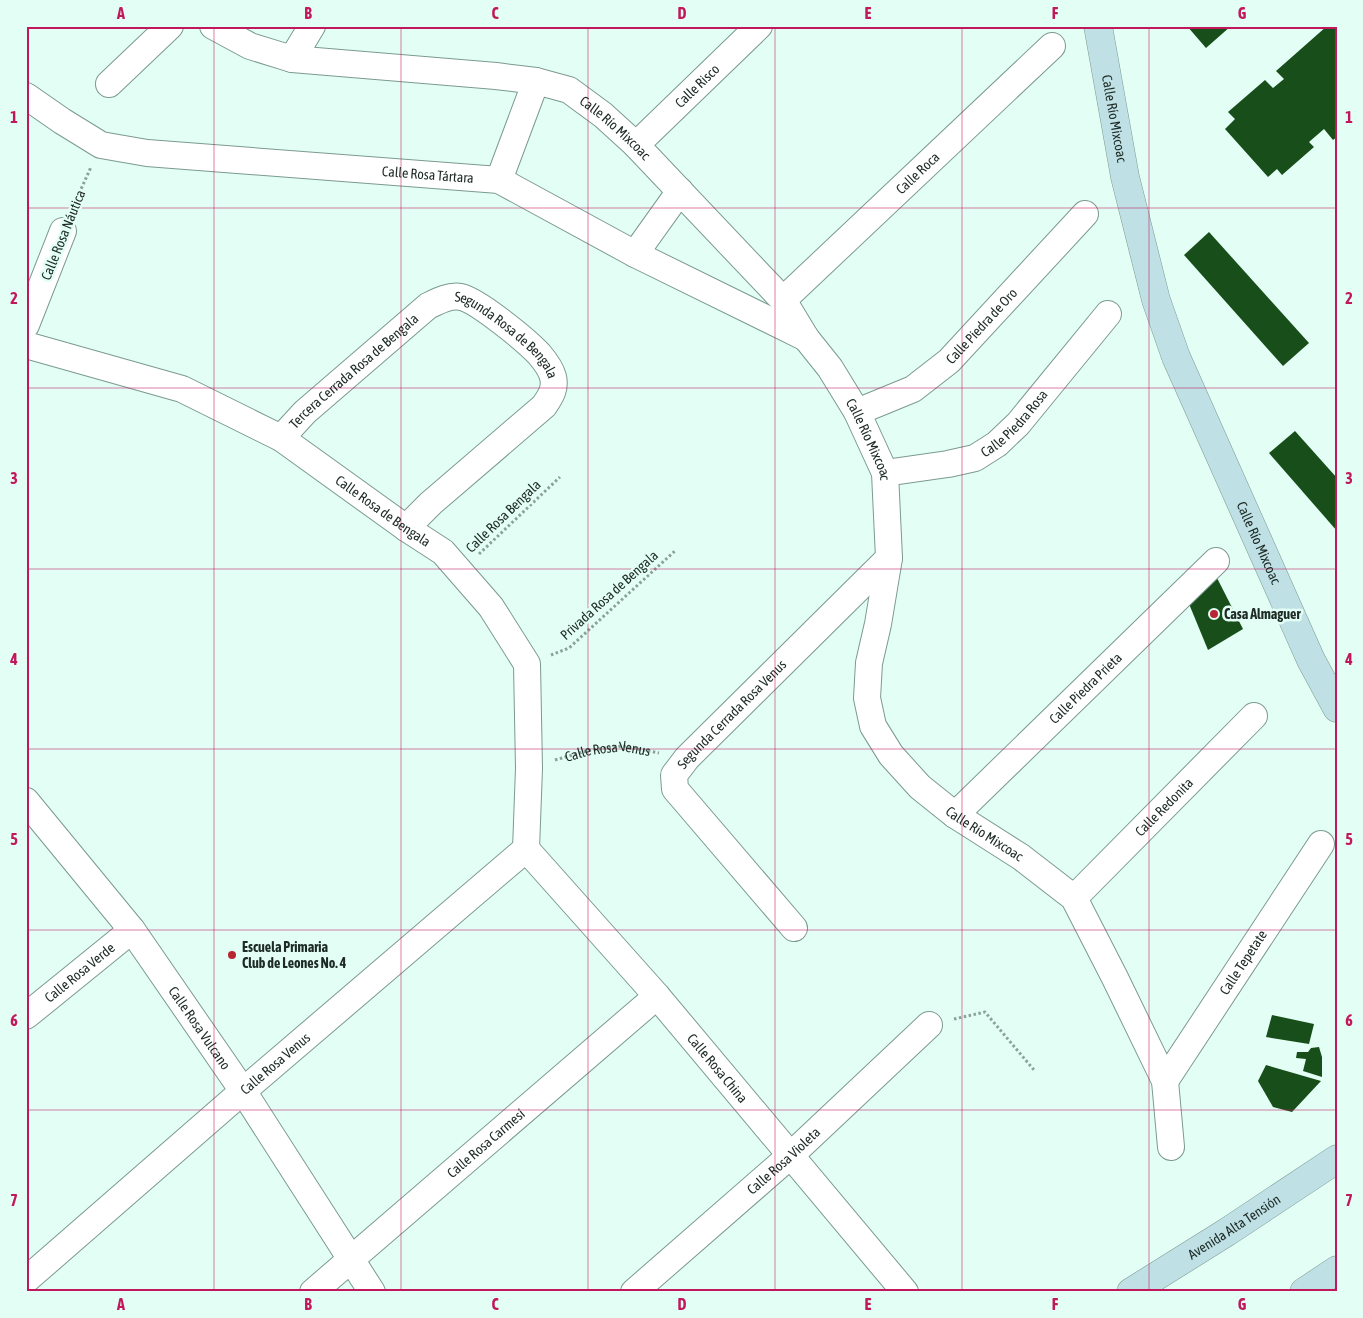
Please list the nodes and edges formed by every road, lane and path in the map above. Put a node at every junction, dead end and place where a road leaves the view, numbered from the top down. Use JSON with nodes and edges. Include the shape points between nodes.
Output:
{"nodes":[{"id":1,"x":170,"y":26,"type":"edge"},
{"id":2,"x":214,"y":26,"type":"edge"},
{"id":3,"x":312,"y":26,"type":"edge"},
{"id":4,"x":759,"y":26,"type":"edge"},
{"id":5,"x":1098,"y":26,"type":"edge"},
{"id":6,"x":1052,"y":46,"type":"dead end"},
{"id":7,"x":292,"y":59,"type":"junction"},
{"id":8,"x":536,"y":81,"type":"junction"},
{"id":9,"x":109,"y":84,"type":"dead end"},
{"id":10,"x":26,"y":96,"type":"edge"},
{"id":11,"x":101,"y":145,"type":"junction"},
{"id":12,"x":636,"y":145,"type":"junction"},
{"id":13,"x":499,"y":180,"type":"junction"},
{"id":14,"x":680,"y":191,"type":"junction"},
{"id":15,"x":1086,"y":214,"type":"dead end"},
{"id":16,"x":63,"y":231,"type":"joint"},
{"id":17,"x":635,"y":254,"type":"junction"},
{"id":18,"x":783,"y":300,"type":"junction"},
{"id":19,"x":428,"y":306,"type":"joint"},
{"id":20,"x":1108,"y":314,"type":"dead end"},
{"id":21,"x":26,"y":326,"type":"edge"},
{"id":22,"x":806,"y":338,"type":"junction"},
{"id":23,"x":26,"y":345,"type":"edge"},
{"id":24,"x":857,"y":412,"type":"junction"},
{"id":25,"x":282,"y":438,"type":"junction"},
{"id":26,"x":885,"y":473,"type":"junction"},
{"id":27,"x":560,"y":477,"type":"dead end"},
{"id":28,"x":406,"y":528,"type":"junction"},
{"id":29,"x":676,"y":550,"type":"dead end"},
{"id":30,"x":889,"y":558,"type":"junction"},
{"id":31,"x":1216,"y":561,"type":"dead end"},
{"id":32,"x":461,"y":572,"type":"junction"},
{"id":33,"x":527,"y":664,"type":"junction"},
{"id":34,"x":1337,"y":708,"type":"edge"},
{"id":35,"x":1254,"y":716,"type":"dead end"},
{"id":36,"x":687,"y":758,"type":"junction"},
{"id":37,"x":529,"y":768,"type":"junction"},
{"id":38,"x":26,"y":801,"type":"edge"},
{"id":39,"x":955,"y":814,"type":"junction"},
{"id":40,"x":1321,"y":844,"type":"dead end"},
{"id":41,"x":526,"y":849,"type":"junction"},
{"id":42,"x":1074,"y":898,"type":"junction"},
{"id":43,"x":794,"y":928,"type":"dead end"},
{"id":44,"x":132,"y":930,"type":"junction"},
{"id":45,"x":657,"y":996,"type":"junction"},
{"id":46,"x":26,"y":1016,"type":"edge"},
{"id":47,"x":929,"y":1026,"type":"joint"},
{"id":48,"x":1034,"y":1070,"type":"dead end"},
{"id":49,"x":1165,"y":1081,"type":"junction"},
{"id":50,"x":243,"y":1091,"type":"junction"},
{"id":51,"x":1171,"y":1147,"type":"dead end"},
{"id":52,"x":791,"y":1155,"type":"junction"},
{"id":53,"x":1337,"y":1159,"type":"edge"},
{"id":54,"x":349,"y":1259,"type":"junction"},
{"id":55,"x":1337,"y":1270,"type":"edge"},
{"id":56,"x":26,"y":1280,"type":"edge"},
{"id":57,"x":313,"y":1292,"type":"edge"},
{"id":58,"x":372,"y":1292,"type":"edge"},
{"id":59,"x":634,"y":1292,"type":"edge"},
{"id":60,"x":905,"y":1292,"type":"edge"},
{"id":61,"x":1131,"y":1292,"type":"edge"},
{"id":62,"x":1304,"y":1292,"type":"edge"}],
"edges":[{"from":1,"to":9,"type":"street"},
{"from":2,"to":7,"type":"street","name":"Calle Río Mixcoac","via":[[250,46]]},
{"from":3,"to":7,"type":"street"},
{"from":4,"to":12,"type":"street","name":"Calle Risco"},
{"from":5,"to":34,"type":"street","name":"Calle Río Mixcoac","via":[[1125,177],[1156,300],[1176,357],[1311,660]]},
{"from":6,"to":18,"type":"street","name":"Calle Roca"},
{"from":7,"to":8,"type":"street","name":"Calle Río Mixcoac"},
{"from":8,"to":12,"type":"street","name":"Calle Río Mixcoac","via":[[569,90]]},
{"from":8,"to":13,"type":"street"},
{"from":10,"to":11,"type":"street","name":"Calle Rosa Tártara"},
{"from":11,"to":13,"type":"street","name":"Calle Rosa Tártara","via":[[147,153]]},
{"from":11,"to":16,"type":"path","name":"Calle Rosa Náutica"},
{"from":12,"to":14,"type":"street","name":"Calle Río Mixcoac"},
{"from":13,"to":17,"type":"street","name":"Calle Rosa Tártara"},
{"from":14,"to":17,"type":"street"},
{"from":14,"to":18,"type":"street","name":"Calle Río Mixcoac"},
{"from":15,"to":24,"type":"street","name":"Calle Piedra de Oro","via":[[949,361],[913,389]]},
{"from":16,"to":21,"type":"street","name":"Calle Rosa Náutica"},
{"from":17,"to":22,"type":"street","name":"Calle Rosa Tártara"},
{"from":18,"to":22,"type":"street","name":"Calle Río Mixcoac"},
{"from":19,"to":25,"type":"street","name":"Tercera Cerrada Rosa de Bengala","via":[[305,412]]},
{"from":19,"to":28,"type":"street","name":"Segunda Rosa de Bengala","via":[[453,296],[474,302],[539,354],[548,366],[554,387],[544,406]]},
{"from":20,"to":26,"type":"street","name":"Calle Piedra Rosa","via":[[1018,424],[997,444],[975,458]]},
{"from":22,"to":24,"type":"street","name":"Calle Río Mixcoac","via":[[830,368]]},
{"from":23,"to":25,"type":"street","name":"Calle Rosa de Bengala","via":[[182,389]]},
{"from":24,"to":26,"type":"street","name":"Calle Río Mixcoac"},
{"from":25,"to":28,"type":"street","name":"Calle Rosa de Bengala"},
{"from":26,"to":30,"type":"street","name":"Calle Río Mixcoac"},
{"from":27,"to":32,"type":"path","name":"Calle Rosa Bengala"},
{"from":28,"to":32,"type":"street","name":"Calle Rosa de Bengala","via":[[443,552]]},
{"from":29,"to":33,"type":"path","name":"Privada Rosa de Bengala","via":[[569,648]]},
{"from":30,"to":36,"type":"street","name":"Segunda Cerrada Rosa Venus"},
{"from":30,"to":39,"type":"street","name":"Calle Río Mixcoac","via":[[870,663],[867,698],[873,726],[891,755],[920,787]]},
{"from":31,"to":39,"type":"street","name":"Calle Piedra Prieta"},
{"from":32,"to":33,"type":"street","name":"Calle Rosa de Bengala","via":[[491,607]]},
{"from":33,"to":37,"type":"street"},
{"from":35,"to":42,"type":"street","name":"Calle Redonita"},
{"from":36,"to":37,"type":"path","name":"Calle Rosa Venus","via":[[623,746],[590,750]]},
{"from":36,"to":43,"type":"street","name":"Segunda Cerrada Rosa Venus","via":[[674,775],[674,789]]},
{"from":37,"to":41,"type":"street"},
{"from":38,"to":44,"type":"street","name":"Calle Rosa Vulcano"},
{"from":39,"to":42,"type":"street","name":"Calle Río Mixcoac","via":[[1021,857]]},
{"from":40,"to":49,"type":"street","name":"Calle Tepetate"},
{"from":41,"to":45,"type":"street","name":"Calle Rosa China"},
{"from":41,"to":50,"type":"street","name":"Calle Rosa Venus"},
{"from":42,"to":49,"type":"street","name":"Calle Río Mixcoac"},
{"from":44,"to":46,"type":"street","name":"Calle Rosa Verde"},
{"from":44,"to":50,"type":"street","name":"Calle Rosa Vulcano"},
{"from":45,"to":52,"type":"street","name":"Calle Rosa China"},
{"from":45,"to":54,"type":"street","name":"Calle Rosa Carmesí"},
{"from":47,"to":48,"type":"path","via":[[986,1012]]},
{"from":47,"to":52,"type":"street","name":"Calle Rosa Violeta"},
{"from":49,"to":51,"type":"street","name":"Calle Río Mixcoac"},
{"from":50,"to":54,"type":"street","name":"Calle Rosa Vulcano"},
{"from":50,"to":56,"type":"street","name":"Calle Rosa Venus"},
{"from":52,"to":59,"type":"street","name":"Calle Rosa Violeta"},
{"from":52,"to":60,"type":"street","name":"Calle Rosa China"},
{"from":53,"to":61,"type":"street","name":"Avenida Alta Tensión"},
{"from":54,"to":57,"type":"street","name":"Calle Rosa Carmesí"},
{"from":54,"to":58,"type":"street","name":"Calle Rosa Vulcano"},
{"from":55,"to":62,"type":"street"}]}
